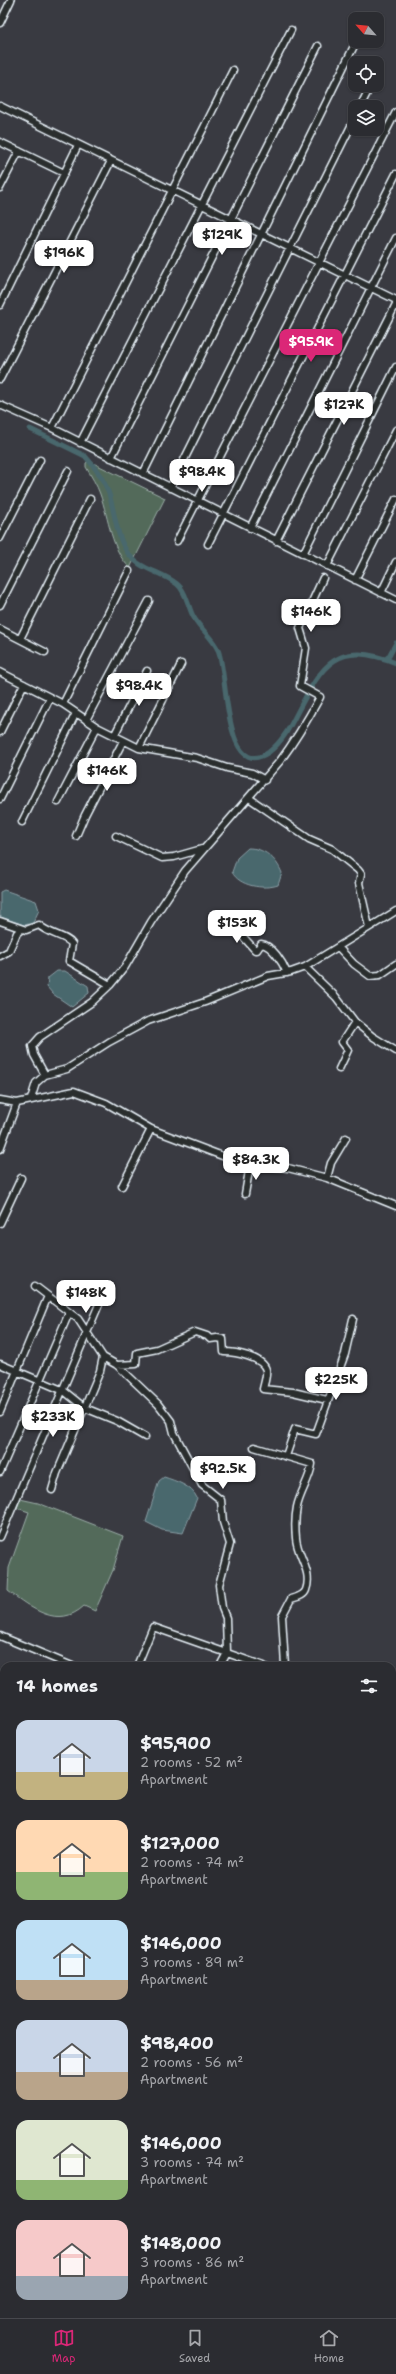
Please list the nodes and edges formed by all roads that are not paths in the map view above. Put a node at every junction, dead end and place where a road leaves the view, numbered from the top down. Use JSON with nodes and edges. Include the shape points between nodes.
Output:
{"nodes":[{"id":1,"x":11,"y":0,"type":"edge"},
{"id":2,"x":0,"y":23,"type":"edge"},
{"id":3,"x":291,"y":30,"type":"dead end"},
{"id":4,"x":318,"y":46,"type":"dead end"},
{"id":5,"x":353,"y":48,"type":"edge"},
{"id":6,"x":233,"y":70,"type":"dead end"},
{"id":7,"x":0,"y":106,"type":"edge"},
{"id":8,"x":396,"y":112,"type":"edge"},
{"id":9,"x":348,"y":132,"type":"edge"},
{"id":10,"x":0,"y":142,"type":"edge"},
{"id":11,"x":78,"y":145,"type":"junction"},
{"id":12,"x":19,"y":151,"type":"junction"},
{"id":13,"x":111,"y":161,"type":"junction"},
{"id":14,"x":64,"y":173,"type":"junction"},
{"id":15,"x":396,"y":174,"type":"edge"},
{"id":16,"x":0,"y":188,"type":"edge"},
{"id":17,"x":172,"y":191,"type":"junction"},
{"id":18,"x":202,"y":205,"type":"junction"},
{"id":19,"x":231,"y":219,"type":"junction"},
{"id":20,"x":261,"y":234,"type":"junction"},
{"id":21,"x":396,"y":238,"type":"edge"},
{"id":22,"x":290,"y":248,"type":"junction"},
{"id":23,"x":319,"y":262,"type":"junction"},
{"id":24,"x":345,"y":275,"type":"junction"},
{"id":25,"x":371,"y":288,"type":"junction"},
{"id":26,"x":396,"y":300,"type":"edge"},
{"id":27,"x":396,"y":304,"type":"edge"},
{"id":28,"x":0,"y":305,"type":"edge"},
{"id":29,"x":396,"y":367,"type":"edge"},
{"id":30,"x":0,"y":379,"type":"edge"},
{"id":31,"x":0,"y":405,"type":"edge"},
{"id":32,"x":52,"y":428,"type":"junction"},
{"id":33,"x":396,"y":430,"type":"edge"},
{"id":34,"x":80,"y":442,"type":"junction"},
{"id":35,"x":111,"y":458,"type":"junction"},
{"id":36,"x":40,"y":460,"type":"dead end"},
{"id":37,"x":68,"y":471,"type":"dead end"},
{"id":38,"x":143,"y":474,"type":"junction"},
{"id":39,"x":170,"y":488,"type":"junction"},
{"id":40,"x":90,"y":499,"type":"dead end"},
{"id":41,"x":396,"y":499,"type":"edge"},
{"id":42,"x":198,"y":501,"type":"junction"},
{"id":43,"x":224,"y":515,"type":"junction"},
{"id":44,"x":250,"y":528,"type":"junction"},
{"id":45,"x":0,"y":538,"type":"edge"},
{"id":46,"x":177,"y":541,"type":"dead end"},
{"id":47,"x":276,"y":541,"type":"junction"},
{"id":48,"x":208,"y":544,"type":"dead end"},
{"id":49,"x":303,"y":554,"type":"junction"},
{"id":50,"x":396,"y":562,"type":"edge"},
{"id":51,"x":327,"y":566,"type":"junction"},
{"id":52,"x":129,"y":571,"type":"dead end"},
{"id":53,"x":323,"y":578,"type":"dead end"},
{"id":54,"x":355,"y":580,"type":"junction"},
{"id":55,"x":380,"y":593,"type":"junction"},
{"id":56,"x":396,"y":600,"type":"edge"},
{"id":57,"x":149,"y":601,"type":"dead end"},
{"id":58,"x":0,"y":605,"type":"edge"},
{"id":59,"x":0,"y":629,"type":"edge"},
{"id":60,"x":20,"y":639,"type":"junction"},
{"id":61,"x":45,"y":652,"type":"dead end"},
{"id":62,"x":181,"y":664,"type":"dead end"},
{"id":63,"x":147,"y":671,"type":"dead end"},
{"id":64,"x":0,"y":672,"type":"edge"},
{"id":65,"x":24,"y":684,"type":"junction"},
{"id":66,"x":50,"y":698,"type":"junction"},
{"id":67,"x":63,"y":704,"type":"junction"},
{"id":68,"x":76,"y":713,"type":"junction"},
{"id":69,"x":86,"y":720,"type":"junction"},
{"id":70,"x":97,"y":727,"type":"junction"},
{"id":71,"x":0,"y":732,"type":"edge"},
{"id":72,"x":114,"y":736,"type":"junction"},
{"id":73,"x":123,"y":741,"type":"junction"},
{"id":74,"x":138,"y":748,"type":"junction"},
{"id":75,"x":265,"y":780,"type":"junction"},
{"id":76,"x":248,"y":798,"type":"junction"},
{"id":77,"x":0,"y":799,"type":"edge"},
{"id":78,"x":58,"y":802,"type":"dead end"},
{"id":79,"x":22,"y":822,"type":"dead end"},
{"id":80,"x":76,"y":836,"type":"dead end"},
{"id":81,"x":116,"y":836,"type":"dead end"},
{"id":82,"x":202,"y":849,"type":"junction"},
{"id":83,"x":396,"y":911,"type":"edge"},
{"id":84,"x":0,"y":920,"type":"edge"},
{"id":85,"x":228,"y":920,"type":"dead end"},
{"id":86,"x":368,"y":927,"type":"junction"},
{"id":87,"x":22,"y":929,"type":"junction"},
{"id":88,"x":338,"y":947,"type":"junction"},
{"id":89,"x":0,"y":956,"type":"edge"},
{"id":90,"x":396,"y":964,"type":"edge"},
{"id":91,"x":305,"y":966,"type":"junction"},
{"id":92,"x":287,"y":973,"type":"junction"},
{"id":93,"x":110,"y":985,"type":"junction"},
{"id":94,"x":355,"y":1022,"type":"junction"},
{"id":95,"x":396,"y":1051,"type":"edge"},
{"id":96,"x":339,"y":1069,"type":"dead end"},
{"id":97,"x":45,"y":1075,"type":"junction"},
{"id":98,"x":31,"y":1099,"type":"junction"},
{"id":99,"x":0,"y":1100,"type":"edge"},
{"id":100,"x":16,"y":1103,"type":"junction"},
{"id":101,"x":151,"y":1129,"type":"junction"},
{"id":102,"x":346,"y":1138,"type":"dead end"},
{"id":103,"x":0,"y":1149,"type":"edge"},
{"id":104,"x":250,"y":1165,"type":"junction"},
{"id":105,"x":21,"y":1178,"type":"dead end"},
{"id":106,"x":327,"y":1178,"type":"junction"},
{"id":107,"x":122,"y":1186,"type":"dead end"},
{"id":108,"x":245,"y":1194,"type":"dead end"},
{"id":109,"x":396,"y":1206,"type":"edge"},
{"id":110,"x":0,"y":1223,"type":"edge"},
{"id":111,"x":35,"y":1286,"type":"dead end"},
{"id":112,"x":103,"y":1295,"type":"dead end"},
{"id":113,"x":48,"y":1296,"type":"junction"},
{"id":114,"x":69,"y":1313,"type":"junction"},
{"id":115,"x":354,"y":1319,"type":"dead end"},
{"id":116,"x":88,"y":1333,"type":"junction"},
{"id":117,"x":103,"y":1357,"type":"junction"},
{"id":118,"x":0,"y":1364,"type":"edge"},
{"id":119,"x":116,"y":1366,"type":"junction"},
{"id":120,"x":17,"y":1372,"type":"junction"},
{"id":121,"x":40,"y":1380,"type":"junction"},
{"id":122,"x":64,"y":1391,"type":"junction"},
{"id":123,"x":327,"y":1400,"type":"junction"},
{"id":124,"x":85,"y":1408,"type":"junction"},
{"id":125,"x":0,"y":1412,"type":"edge"},
{"id":126,"x":145,"y":1436,"type":"dead end"},
{"id":127,"x":254,"y":1447,"type":"dead end"},
{"id":128,"x":286,"y":1456,"type":"junction"},
{"id":129,"x":0,"y":1472,"type":"edge"},
{"id":130,"x":52,"y":1490,"type":"dead end"},
{"id":131,"x":0,"y":1537,"type":"edge"},
{"id":132,"x":0,"y":1636,"type":"edge"},
{"id":133,"x":227,"y":1653,"type":"junction"},
{"id":134,"x":62,"y":1662,"type":"edge"},
{"id":135,"x":139,"y":1662,"type":"edge"},
{"id":136,"x":222,"y":1662,"type":"edge"},
{"id":137,"x":253,"y":1662,"type":"edge"},
{"id":138,"x":285,"y":1662,"type":"edge"}],
"edges":[{"from":1,"to":2,"type":"street"},
{"from":3,"to":18,"type":"street"},
{"from":4,"to":19,"type":"street"},
{"from":5,"to":20,"type":"street"},
{"from":6,"to":17,"type":"street"},
{"from":7,"to":11,"type":"street"},
{"from":8,"to":23,"type":"street"},
{"from":9,"to":22,"type":"street"},
{"from":10,"to":12,"type":"street"},
{"from":11,"to":13,"type":"street"},
{"from":11,"to":14,"type":"street"},
{"from":12,"to":14,"type":"street"},
{"from":12,"to":16,"type":"street"},
{"from":13,"to":17,"type":"street"},
{"from":13,"to":30,"type":"street"},
{"from":14,"to":28,"type":"street"},
{"from":15,"to":24,"type":"street"},
{"from":17,"to":18,"type":"street"},
{"from":17,"to":32,"type":"street"},
{"from":18,"to":19,"type":"street"},
{"from":18,"to":34,"type":"street"},
{"from":19,"to":20,"type":"street"},
{"from":19,"to":35,"type":"street"},
{"from":20,"to":22,"type":"street"},
{"from":20,"to":38,"type":"street"},
{"from":21,"to":25,"type":"street"},
{"from":22,"to":23,"type":"street"},
{"from":22,"to":39,"type":"street"},
{"from":23,"to":24,"type":"street"},
{"from":23,"to":42,"type":"street"},
{"from":24,"to":25,"type":"street"},
{"from":24,"to":43,"type":"street"},
{"from":25,"to":26,"type":"street"},
{"from":25,"to":44,"type":"street"},
{"from":27,"to":47,"type":"street"},
{"from":29,"to":49,"type":"street"},
{"from":31,"to":32,"type":"street"},
{"from":32,"to":34,"type":"street"},
{"from":33,"to":51,"type":"street"},
{"from":34,"to":35,"type":"street"},
{"from":35,"to":38,"type":"street"},
{"from":36,"to":45,"type":"street"},
{"from":37,"to":58,"type":"street"},
{"from":38,"to":39,"type":"street"},
{"from":39,"to":42,"type":"street"},
{"from":40,"to":60,"type":"street"},
{"from":41,"to":54,"type":"street"},
{"from":42,"to":43,"type":"street"},
{"from":42,"to":46,"type":"street"},
{"from":43,"to":44,"type":"street"},
{"from":43,"to":48,"type":"street"},
{"from":44,"to":47,"type":"street"},
{"from":47,"to":49,"type":"street"},
{"from":49,"to":51,"type":"street"},
{"from":50,"to":55,"type":"street"},
{"from":51,"to":54,"type":"street"},
{"from":52,"to":67,"type":"street"},
{"from":53,"to":75,"type":"street","via":[[300,628],[306,648],[300,686],[320,696],[293,744]]},
{"from":54,"to":55,"type":"street"},
{"from":55,"to":56,"type":"street"},
{"from":57,"to":69,"type":"street"},
{"from":59,"to":60,"type":"street"},
{"from":60,"to":61,"type":"street"},
{"from":62,"to":74,"type":"street"},
{"from":63,"to":72,"type":"street"},
{"from":64,"to":65,"type":"street"},
{"from":65,"to":66,"type":"street"},
{"from":65,"to":71,"type":"street"},
{"from":66,"to":67,"type":"street"},
{"from":66,"to":77,"type":"street"},
{"from":67,"to":68,"type":"street"},
{"from":68,"to":69,"type":"street"},
{"from":68,"to":79,"type":"street"},
{"from":69,"to":70,"type":"street"},
{"from":70,"to":72,"type":"street"},
{"from":70,"to":78,"type":"street"},
{"from":72,"to":73,"type":"street"},
{"from":73,"to":74,"type":"street"},
{"from":73,"to":80,"type":"street"},
{"from":74,"to":75,"type":"street","via":[[197,758],[252,773]]},
{"from":75,"to":76,"type":"street"},
{"from":76,"to":82,"type":"street"},
{"from":76,"to":86,"type":"street","via":[[309,839],[332,849],[358,870],[361,874],[359,883]]},
{"from":81,"to":82,"type":"street","via":[[162,858]]},
{"from":82,"to":93,"type":"street","via":[[154,916],[125,966]]},
{"from":83,"to":86,"type":"street"},
{"from":84,"to":87,"type":"street"},
{"from":85,"to":92,"type":"street","via":[[255,950],[261,944],[267,946],[283,964]]},
{"from":86,"to":88,"type":"street"},
{"from":87,"to":89,"type":"street","via":[[16,934],[9,951]]},
{"from":87,"to":93,"type":"street","via":[[39,925],[46,932],[69,940],[72,944],[69,961]]},
{"from":88,"to":90,"type":"street","via":[[370,976],[380,975]]},
{"from":88,"to":91,"type":"street"},
{"from":91,"to":92,"type":"street"},
{"from":91,"to":94,"type":"street","via":[[336,997]]},
{"from":92,"to":97,"type":"street","via":[[268,976],[148,1021],[109,1042],[68,1069]]},
{"from":93,"to":97,"type":"street","via":[[92,1002],[40,1037],[32,1046]]},
{"from":94,"to":95,"type":"street"},
{"from":94,"to":96,"type":"street","via":[[342,1042],[348,1050]]},
{"from":97,"to":98,"type":"street","via":[[36,1083]]},
{"from":98,"to":100,"type":"street"},
{"from":98,"to":101,"type":"street","via":[[74,1091],[106,1103]]},
{"from":99,"to":100,"type":"street"},
{"from":100,"to":103,"type":"street"},
{"from":101,"to":104,"type":"street"},
{"from":101,"to":107,"type":"street"},
{"from":102,"to":106,"type":"street","via":[[331,1163]]},
{"from":104,"to":106,"type":"street","via":[[288,1168]]},
{"from":104,"to":108,"type":"street"},
{"from":105,"to":110,"type":"street"},
{"from":106,"to":109,"type":"street"},
{"from":111,"to":113,"type":"street"},
{"from":112,"to":116,"type":"street"},
{"from":113,"to":114,"type":"street"},
{"from":113,"to":120,"type":"street"},
{"from":114,"to":116,"type":"street","via":[[78,1319]]},
{"from":114,"to":121,"type":"street"},
{"from":115,"to":123,"type":"street","via":[[345,1354]]},
{"from":116,"to":117,"type":"street"},
{"from":116,"to":122,"type":"street"},
{"from":117,"to":119,"type":"street"},
{"from":117,"to":124,"type":"street"},
{"from":118,"to":120,"type":"street"},
{"from":119,"to":123,"type":"street","via":[[136,1364],[137,1353],[157,1349],[195,1332],[210,1339],[221,1338],[224,1352],[240,1353],[263,1365],[266,1370],[263,1389],[293,1392]]},
{"from":119,"to":133,"type":"street","via":[[166,1414],[202,1485],[221,1500],[223,1522],[230,1544],[219,1585],[226,1618]]},
{"from":120,"to":121,"type":"street"},
{"from":120,"to":125,"type":"street"},
{"from":121,"to":122,"type":"street"},
{"from":121,"to":129,"type":"street"},
{"from":122,"to":124,"type":"street"},
{"from":122,"to":131,"type":"street"},
{"from":123,"to":128,"type":"street","via":[[316,1434],[295,1428]]},
{"from":124,"to":126,"type":"street"},
{"from":124,"to":130,"type":"street","via":[[56,1472]]},
{"from":127,"to":128,"type":"street"},
{"from":128,"to":138,"type":"street","via":[[312,1464],[297,1506],[296,1520],[299,1556],[307,1570],[308,1582],[306,1591],[301,1596],[291,1599],[282,1616]]},
{"from":132,"to":134,"type":"street"},
{"from":133,"to":135,"type":"street","via":[[154,1627]]},
{"from":133,"to":136,"type":"street"},
{"from":133,"to":137,"type":"street"}]}
